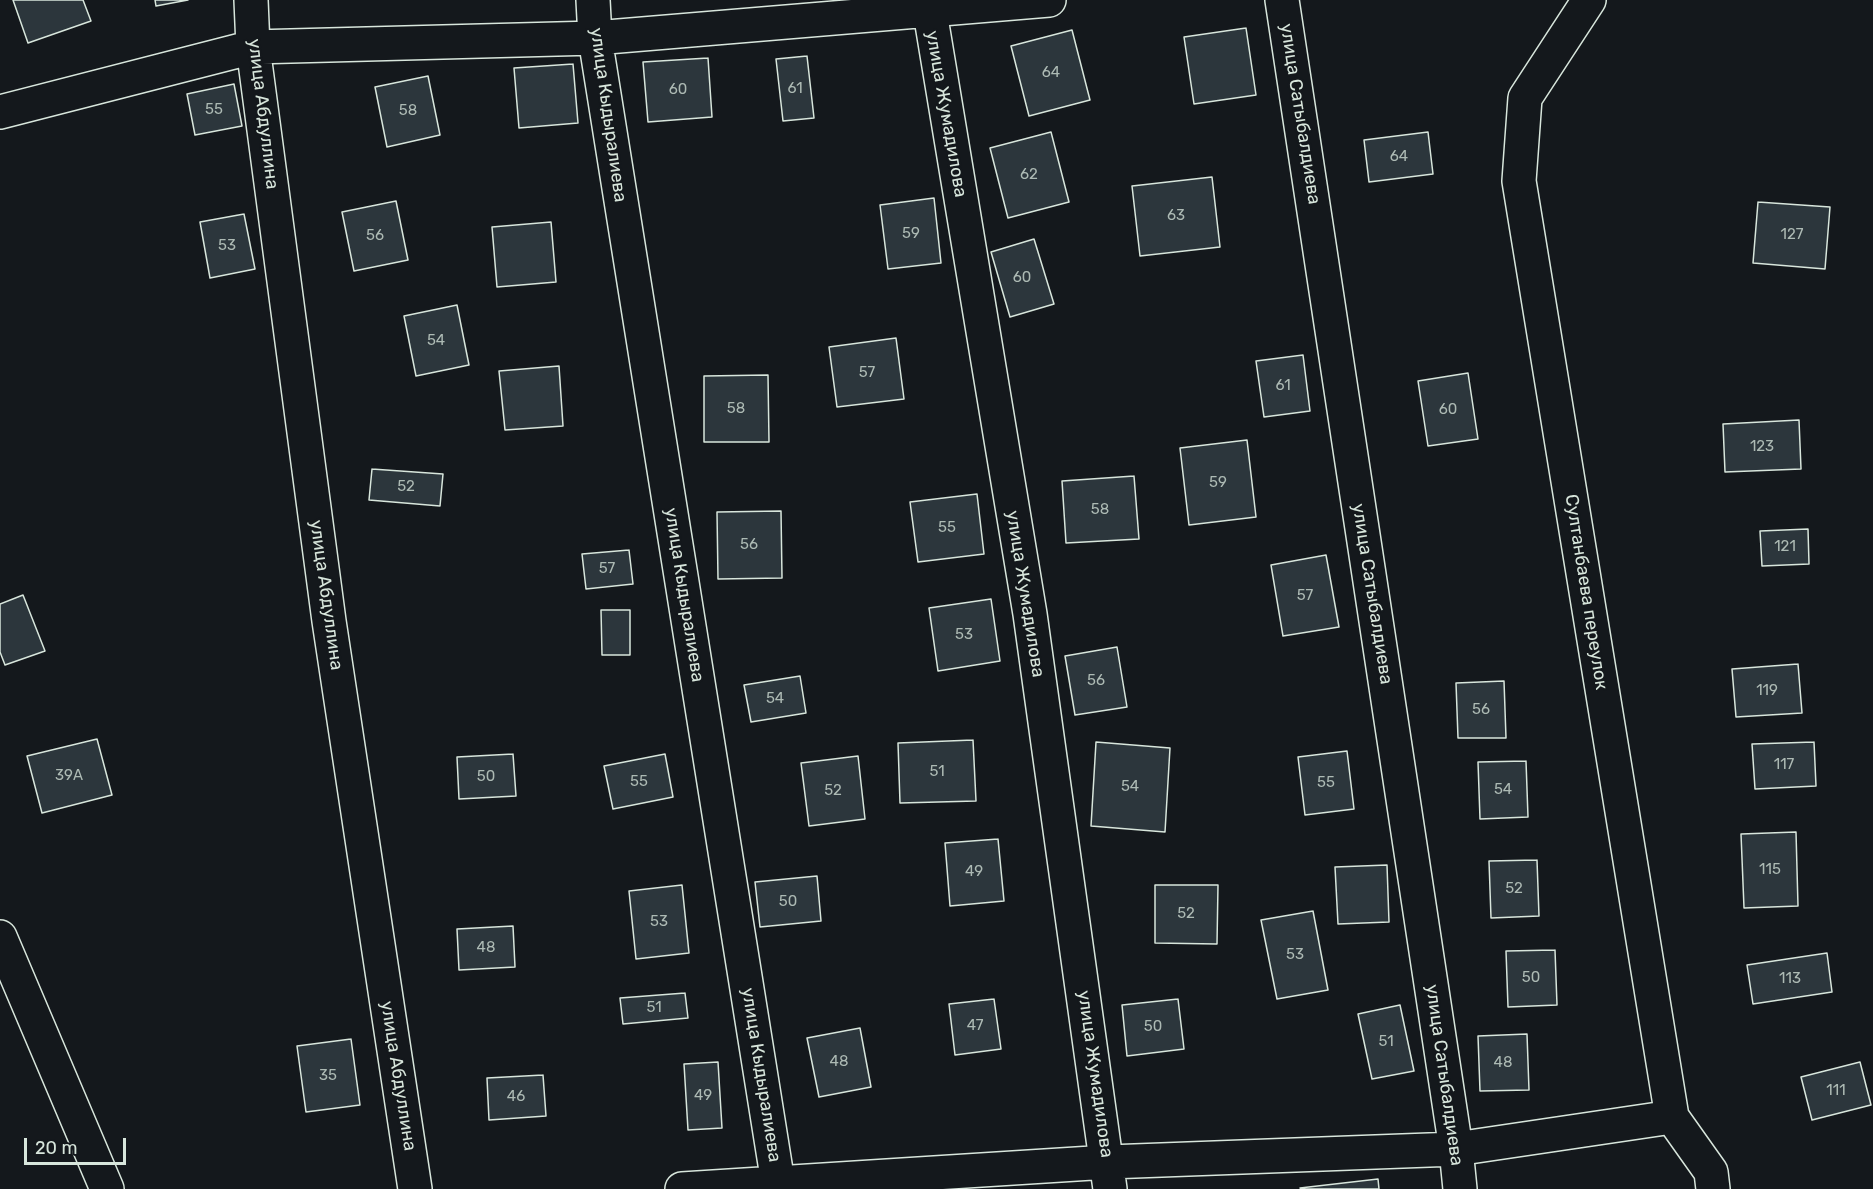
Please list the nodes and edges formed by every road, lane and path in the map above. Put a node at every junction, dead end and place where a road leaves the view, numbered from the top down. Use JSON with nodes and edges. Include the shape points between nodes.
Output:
{"nodes":[{"id":1,"x":251,"y":0,"type":"edge"},
{"id":2,"x":593,"y":0,"type":"edge"},
{"id":3,"x":1049,"y":0,"type":"edge"},
{"id":4,"x":1282,"y":0,"type":"edge"},
{"id":5,"x":1589,"y":0,"type":"edge"},
{"id":6,"x":928,"y":5,"type":"edge"},
{"id":7,"x":595,"y":38,"type":"junction"},
{"id":8,"x":254,"y":47,"type":"junction"},
{"id":9,"x":0,"y":112,"type":"edge"},
{"id":10,"x":0,"y":937,"type":"edge"},
{"id":11,"x":1671,"y":1117,"type":"junction"},
{"id":12,"x":1456,"y":1149,"type":"junction"},
{"id":13,"x":1109,"y":1175,"type":"edge"},
{"id":14,"x":779,"y":1186,"type":"edge"},
{"id":15,"x":107,"y":1189,"type":"edge"},
{"id":16,"x":415,"y":1189,"type":"edge"},
{"id":17,"x":682,"y":1189,"type":"edge"},
{"id":18,"x":1460,"y":1189,"type":"edge"},
{"id":19,"x":1713,"y":1189,"type":"edge"}],
"edges":[{"from":1,"to":8,"type":"street","name":"улица Абдуллина"},
{"from":2,"to":7,"type":"street","name":"улица Кыдыралиева"},
{"from":3,"to":6,"type":"street"},
{"from":4,"to":12,"type":"street","name":"улица Сатыбалдиева"},
{"from":5,"to":11,"type":"street","name":"Султанбаева переулок","via":[[1525,98],[1519,181]]},
{"from":6,"to":7,"type":"street"},
{"from":6,"to":13,"type":"street","name":"улица Жумадилова","via":[[1030,614]]},
{"from":7,"to":8,"type":"street"},
{"from":7,"to":14,"type":"street","name":"улица Кыдыралиева"},
{"from":8,"to":9,"type":"street"},
{"from":8,"to":16,"type":"street","name":"улица Абдуллина","via":[[329,621]]},
{"from":10,"to":15,"type":"street"},
{"from":11,"to":12,"type":"street"},
{"from":11,"to":19,"type":"street","name":"Султанбаева переулок","via":[[1711,1172]]},
{"from":12,"to":13,"type":"street"},
{"from":12,"to":18,"type":"street","name":"улица Сатыбалдиева"},
{"from":13,"to":14,"type":"street"},
{"from":14,"to":17,"type":"street"}]}
